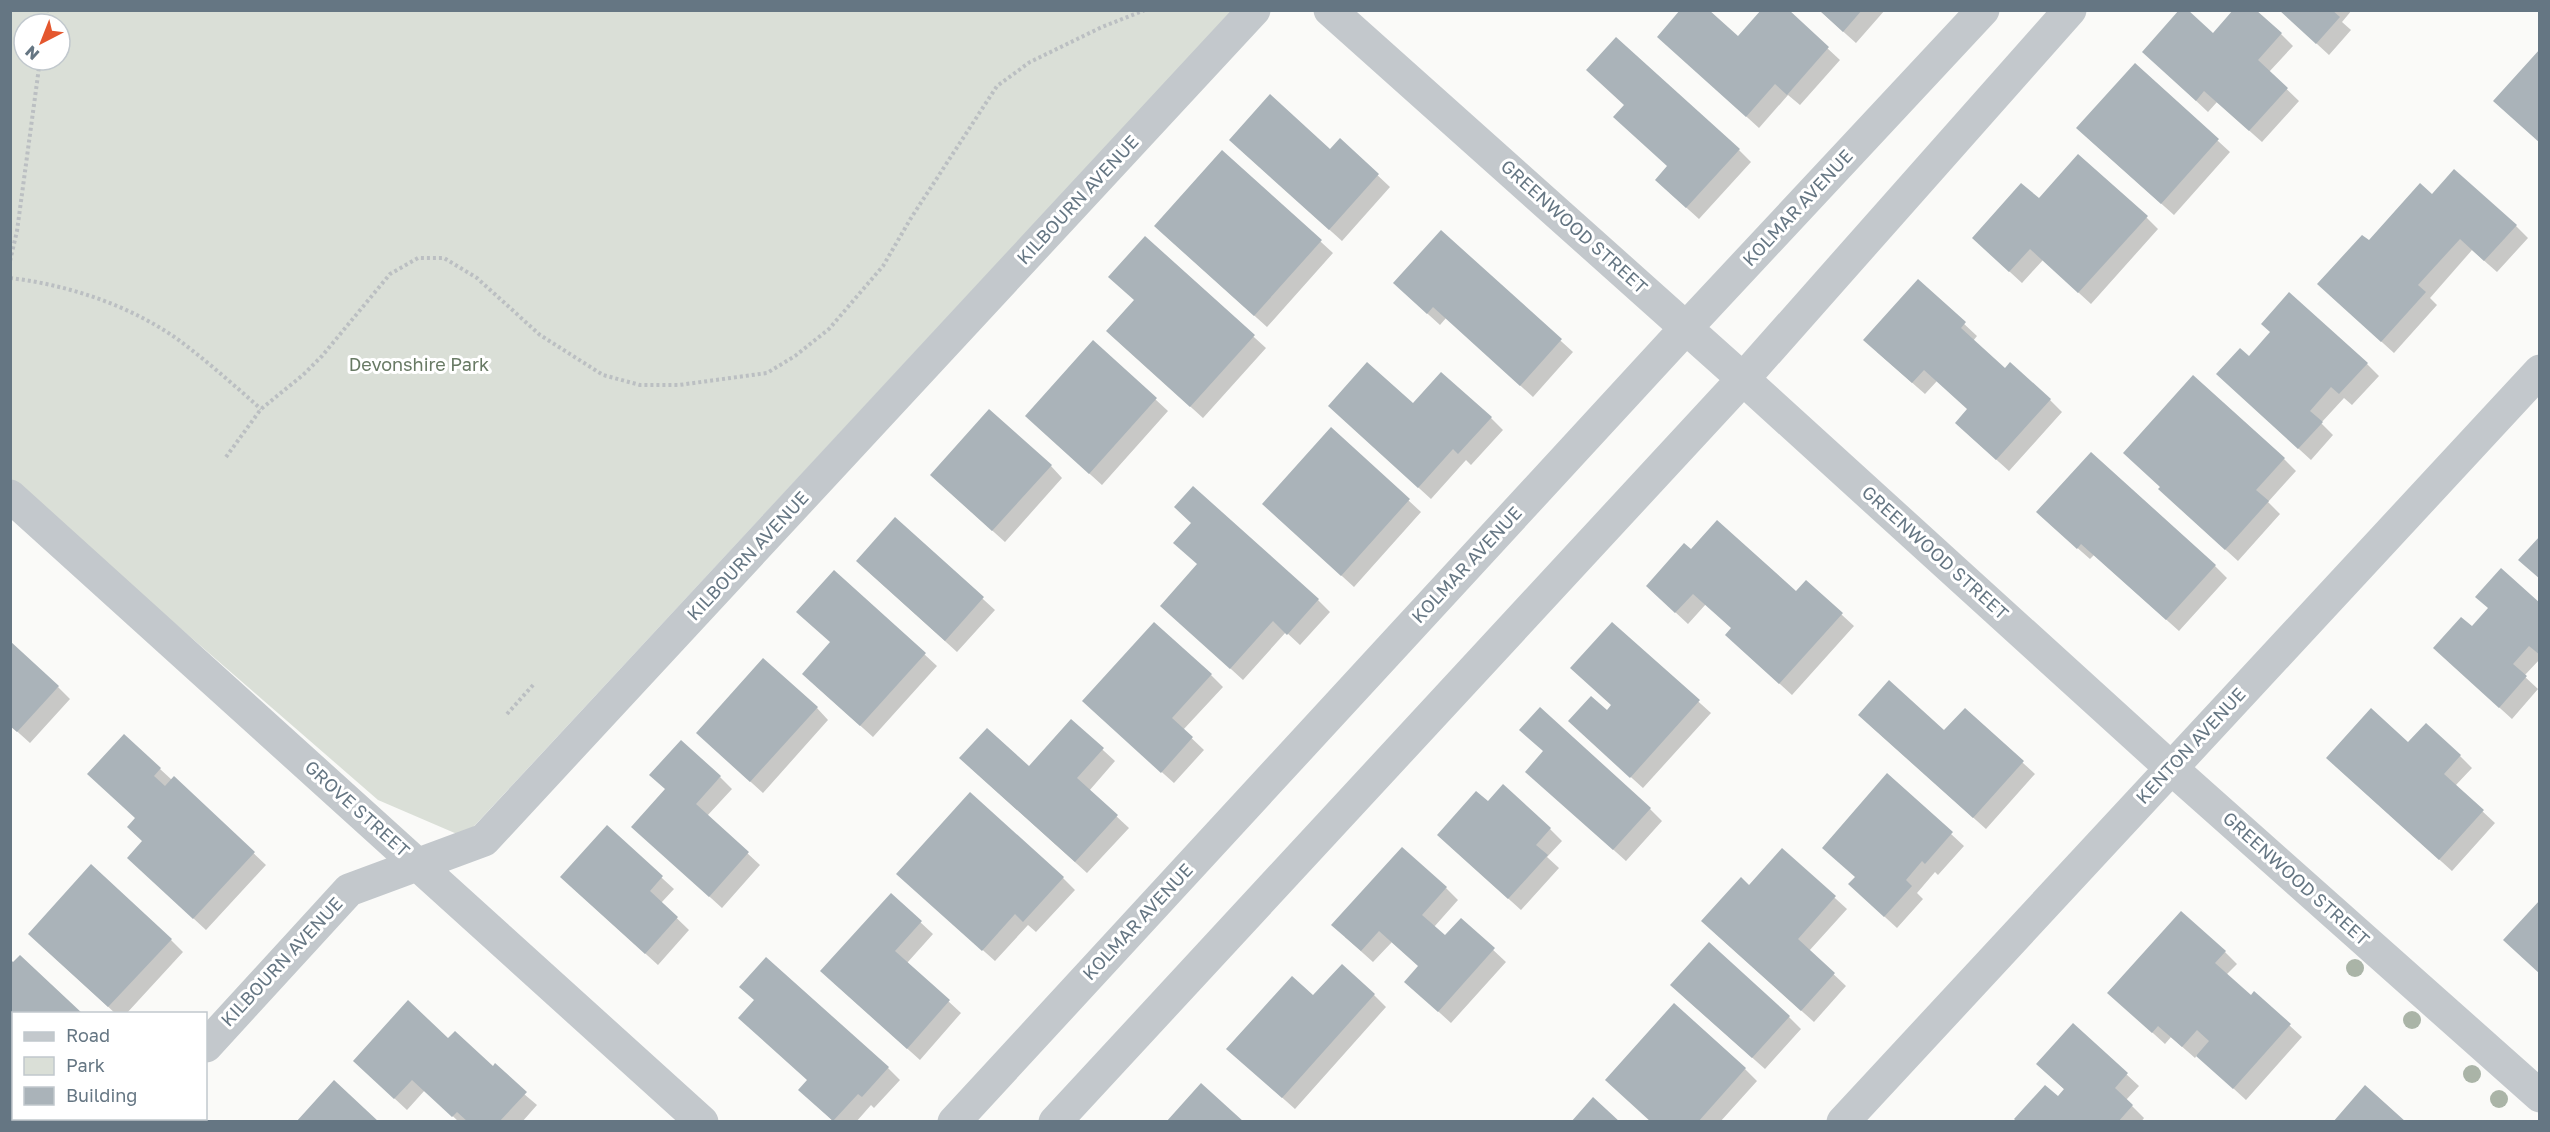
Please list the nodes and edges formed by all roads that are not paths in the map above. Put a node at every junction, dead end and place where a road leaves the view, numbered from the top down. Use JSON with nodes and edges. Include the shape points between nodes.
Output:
{"nodes":[{"id":1,"x":1254,"y":10,"type":"edge"},
{"id":2,"x":1330,"y":10,"type":"edge"},
{"id":3,"x":1983,"y":10,"type":"edge"},
{"id":4,"x":2070,"y":10,"type":"edge"},
{"id":5,"x":1686,"y":328,"type":"junction"},
{"id":6,"x":2540,"y":370,"type":"edge"},
{"id":7,"x":1743,"y":379,"type":"junction"},
{"id":8,"x":10,"y":496,"type":"edge"},
{"id":9,"x":2171,"y":768,"type":"junction"},
{"id":10,"x":418,"y":864,"type":"junction"},
{"id":11,"x":207,"y":1045,"type":"edge"},
{"id":12,"x":2540,"y":1096,"type":"edge"},
{"id":13,"x":702,"y":1122,"type":"edge"},
{"id":14,"x":954,"y":1122,"type":"edge"},
{"id":15,"x":1055,"y":1122,"type":"edge"},
{"id":16,"x":1843,"y":1122,"type":"edge"}],
"edges":[{"from":1,"to":10,"type":"street","name":"KILBOURN AVENUE","via":[[484,840]]},
{"from":2,"to":5,"type":"street","name":"GREENWOOD STREET"},
{"from":3,"to":5,"type":"street","name":"KOLMAR AVENUE"},
{"from":4,"to":7,"type":"street"},
{"from":5,"to":7,"type":"street","name":"GREENWOOD STREET"},
{"from":5,"to":14,"type":"street","name":"KOLMAR AVENUE"},
{"from":6,"to":9,"type":"street","name":"KENTON AVENUE"},
{"from":7,"to":9,"type":"street","name":"GREENWOOD STREET"},
{"from":7,"to":15,"type":"street"},
{"from":8,"to":10,"type":"street","name":"GROVE STREET"},
{"from":9,"to":12,"type":"street","name":"GREENWOOD STREET"},
{"from":9,"to":16,"type":"street","name":"KENTON AVENUE"},
{"from":10,"to":11,"type":"street","name":"KILBOURN AVENUE","via":[[349,890]]},
{"from":10,"to":13,"type":"street","name":"GROVE STREET"}]}
